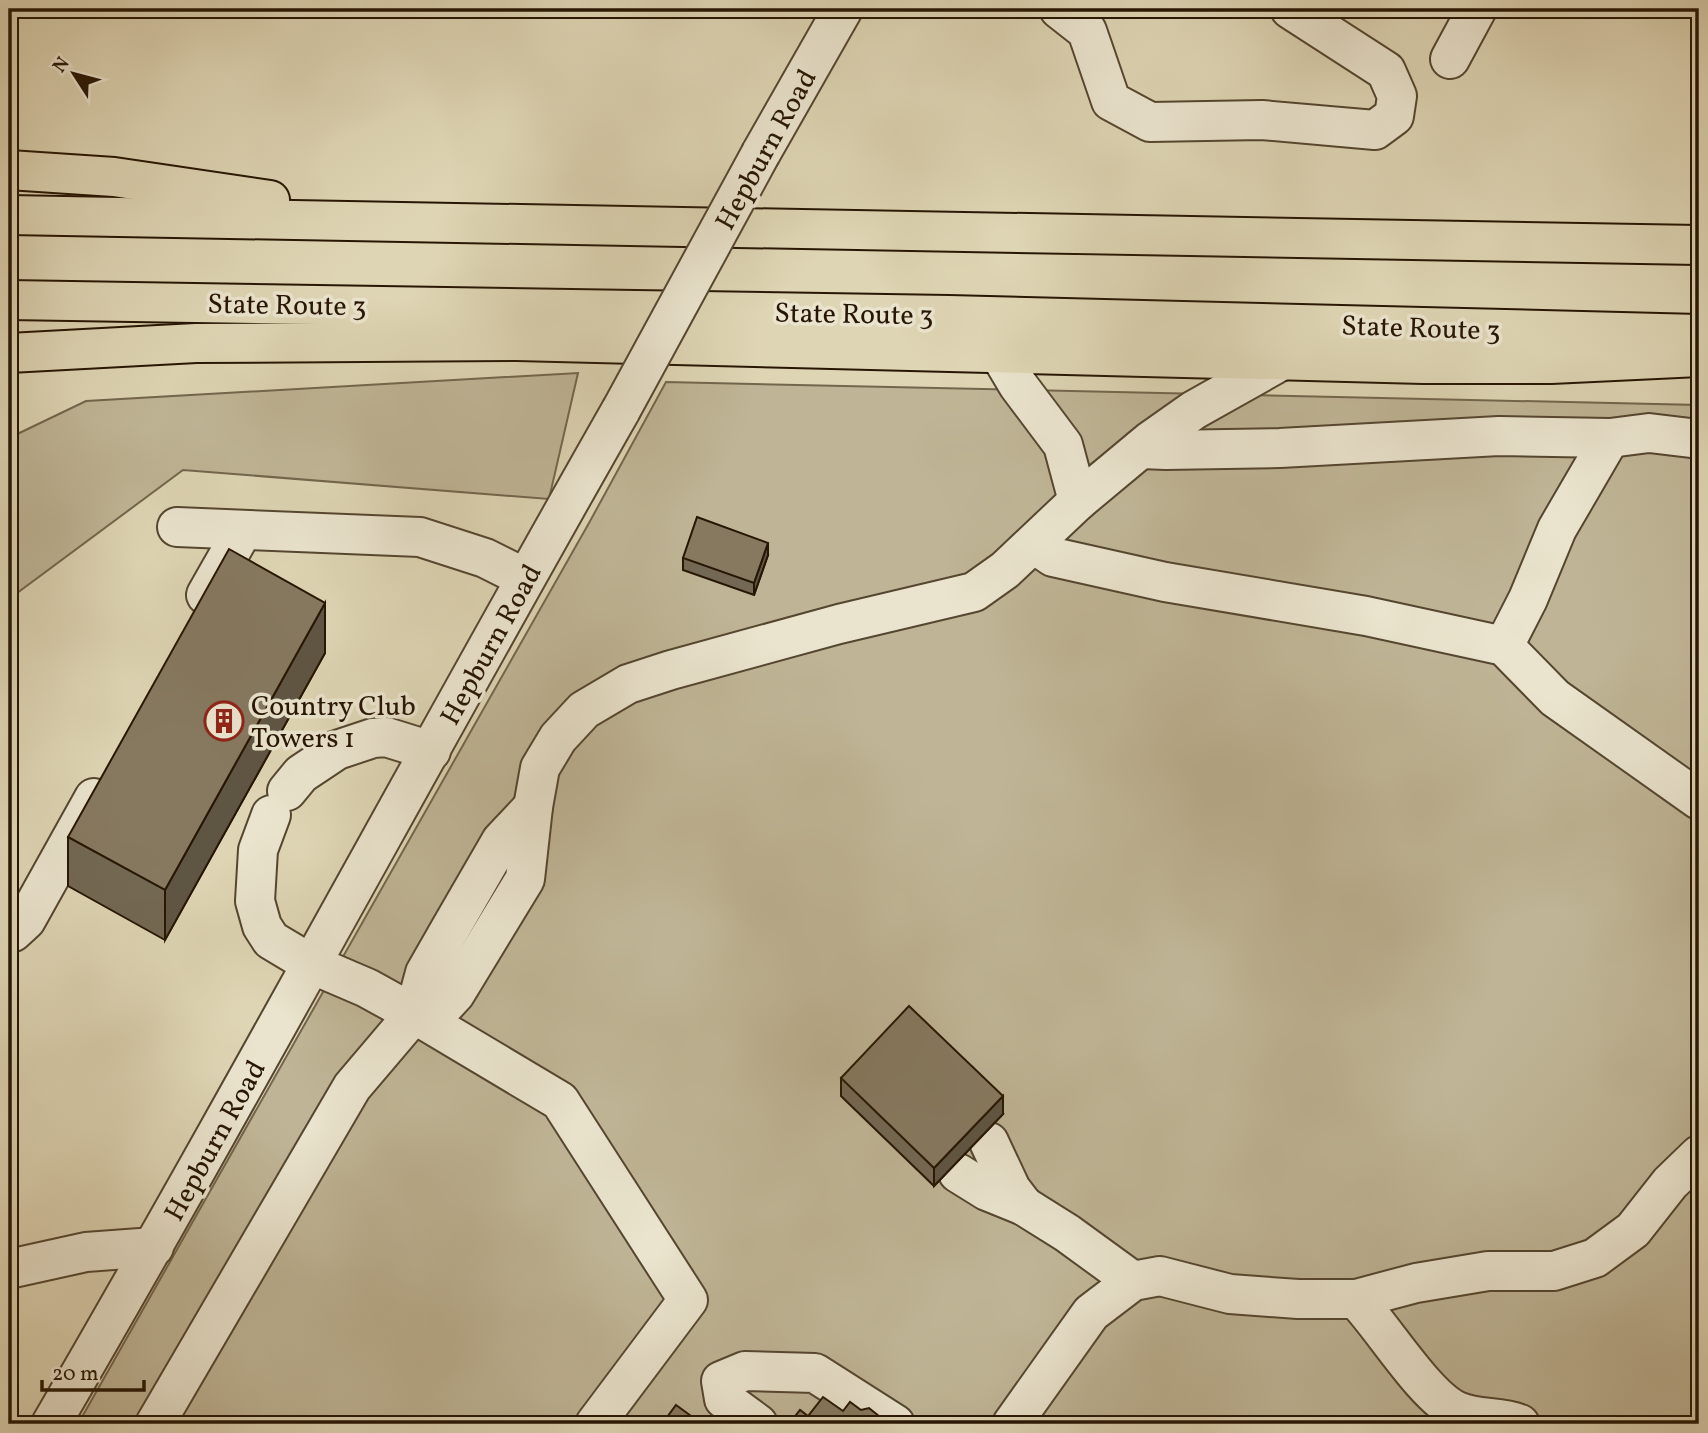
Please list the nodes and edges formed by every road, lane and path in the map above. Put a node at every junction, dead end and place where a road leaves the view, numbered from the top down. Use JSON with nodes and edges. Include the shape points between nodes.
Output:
{"nodes":[{"id":1,"x":843,"y":9,"type":"edge"},
{"id":2,"x":1059,"y":9,"type":"edge"},
{"id":3,"x":1290,"y":9,"type":"edge"},
{"id":4,"x":1477,"y":9,"type":"edge"},
{"id":5,"x":1450,"y":59,"type":"dead end"},
{"id":6,"x":9,"y":170,"type":"edge"},
{"id":7,"x":9,"y":215,"type":"edge"},
{"id":8,"x":428,"y":223,"type":"junction"},
{"id":9,"x":1699,"y":245,"type":"edge"},
{"id":10,"x":9,"y":300,"type":"edge"},
{"id":11,"x":1699,"y":334,"type":"edge"},
{"id":12,"x":9,"y":353,"type":"edge"},
{"id":13,"x":999,"y":353,"type":"junction"},
{"id":14,"x":1699,"y":357,"type":"edge"},
{"id":15,"x":1281,"y":360,"type":"junction"},
{"id":16,"x":1227,"y":391,"type":"junction"},
{"id":17,"x":1610,"y":438,"type":"junction"},
{"id":18,"x":1699,"y":439,"type":"edge"},
{"id":19,"x":1260,"y":448,"type":"junction"},
{"id":20,"x":1141,"y":449,"type":"junction"},
{"id":21,"x":1078,"y":501,"type":"junction"},
{"id":22,"x":177,"y":527,"type":"dead end"},
{"id":23,"x":243,"y":530,"type":"junction"},
{"id":24,"x":1034,"y":544,"type":"junction"},
{"id":25,"x":525,"y":578,"type":"junction"},
{"id":26,"x":191,"y":623,"type":"edge"},
{"id":27,"x":1504,"y":646,"type":"junction"},
{"id":28,"x":431,"y":751,"type":"junction"},
{"id":29,"x":112,"y":766,"type":"edge"},
{"id":30,"x":1699,"y":800,"type":"edge"},
{"id":31,"x":533,"y":807,"type":"junction"},
{"id":32,"x":487,"y":866,"type":"junction"},
{"id":33,"x":465,"y":904,"type":"junction"},
{"id":34,"x":499,"y":923,"type":"junction"},
{"id":35,"x":9,"y":932,"type":"edge"},
{"id":36,"x":311,"y":964,"type":"junction"},
{"id":37,"x":401,"y":1006,"type":"junction"},
{"id":38,"x":989,"y":1142,"type":"dead end"},
{"id":39,"x":1699,"y":1155,"type":"edge"},
{"id":40,"x":958,"y":1173,"type":"dead end"},
{"id":41,"x":1024,"y":1206,"type":"junction"},
{"id":42,"x":154,"y":1247,"type":"junction"},
{"id":43,"x":9,"y":1269,"type":"edge"},
{"id":44,"x":1133,"y":1281,"type":"junction"},
{"id":45,"x":1356,"y":1299,"type":"junction"},
{"id":46,"x":51,"y":1424,"type":"edge"},
{"id":47,"x":155,"y":1424,"type":"edge"},
{"id":48,"x":595,"y":1424,"type":"edge"},
{"id":49,"x":758,"y":1424,"type":"edge"},
{"id":50,"x":895,"y":1424,"type":"edge"},
{"id":51,"x":1012,"y":1424,"type":"edge"},
{"id":52,"x":1520,"y":1424,"type":"edge"}],
"edges":[{"from":1,"to":25,"type":"street","name":"Hepburn Road","bridge":true},
{"from":2,"to":3,"type":"street","via":[[1087,31],[1111,101],[1150,122],[1262,120],[1375,130],[1394,116],[1397,96],[1386,71]]},
{"from":4,"to":5,"type":"street"},
{"from":6,"to":8,"type":"highway","via":[[114,177]]},
{"from":7,"to":8,"type":"highway"},
{"from":8,"to":9,"type":"highway"},
{"from":10,"to":11,"type":"highway","name":"State Route 3","via":[[949,315]]},
{"from":12,"to":13,"type":"highway","via":[[196,343],[503,341]]},
{"from":13,"to":15,"type":"highway"},
{"from":13,"to":21,"type":"street","via":[[1063,445]]},
{"from":14,"to":15,"type":"highway","via":[[1551,364]]},
{"from":15,"to":16,"type":"street"},
{"from":16,"to":19,"type":"street","via":[[1230,420]]},
{"from":16,"to":20,"type":"street"},
{"from":17,"to":18,"type":"street","via":[[1649,433]]},
{"from":17,"to":19,"type":"street","via":[[1499,436]]},
{"from":17,"to":27,"type":"street","via":[[1557,529]]},
{"from":19,"to":20,"type":"street"},
{"from":20,"to":21,"type":"street"},
{"from":21,"to":24,"type":"street"},
{"from":22,"to":23,"type":"street"},
{"from":23,"to":25,"type":"street","via":[[421,537],[485,558]]},
{"from":23,"to":26,"type":"street"},
{"from":24,"to":27,"type":"street","via":[[1053,557],[1165,582],[1366,615]]},
{"from":24,"to":31,"type":"street","via":[[974,592],[839,624],[628,684],[584,710],[558,738],[540,768]]},
{"from":25,"to":28,"type":"street","name":"Hepburn Road"},
{"from":27,"to":30,"type":"street","via":[[1555,698]]},
{"from":28,"to":36,"type":"street","name":"Hepburn Road"},
{"from":28,"to":36,"type":"street","via":[[386,737],[337,750],[301,774],[279,803],[258,850],[255,901],[271,940]]},
{"from":29,"to":35,"type":"street","via":[[26,920]]},
{"from":31,"to":32,"type":"street","via":[[501,841]]},
{"from":31,"to":34,"type":"street","via":[[525,879]]},
{"from":32,"to":33,"type":"street"},
{"from":32,"to":37,"type":"street","via":[[449,896]]},
{"from":33,"to":34,"type":"street"},
{"from":33,"to":37,"type":"street"},
{"from":34,"to":37,"type":"street","via":[[442,1008]]},
{"from":36,"to":37,"type":"street"},
{"from":36,"to":42,"type":"street","name":"Hepburn Road"},
{"from":37,"to":47,"type":"street"},
{"from":37,"to":48,"type":"street","via":[[560,1101],[688,1300]]},
{"from":38,"to":41,"type":"street"},
{"from":39,"to":45,"type":"street","via":[[1633,1230],[1595,1258],[1554,1271],[1452,1276]]},
{"from":40,"to":41,"type":"street"},
{"from":41,"to":44,"type":"street"},
{"from":42,"to":43,"type":"street","via":[[86,1252]]},
{"from":42,"to":46,"type":"street","name":"Hepburn Road"},
{"from":44,"to":45,"type":"street","via":[[1160,1276],[1230,1294]]},
{"from":44,"to":51,"type":"street","via":[[1091,1313]]},
{"from":45,"to":52,"type":"street","via":[[1442,1402],[1470,1416]]},
{"from":49,"to":50,"type":"street","via":[[724,1399],[721,1381],[745,1371],[815,1373]]}]}
